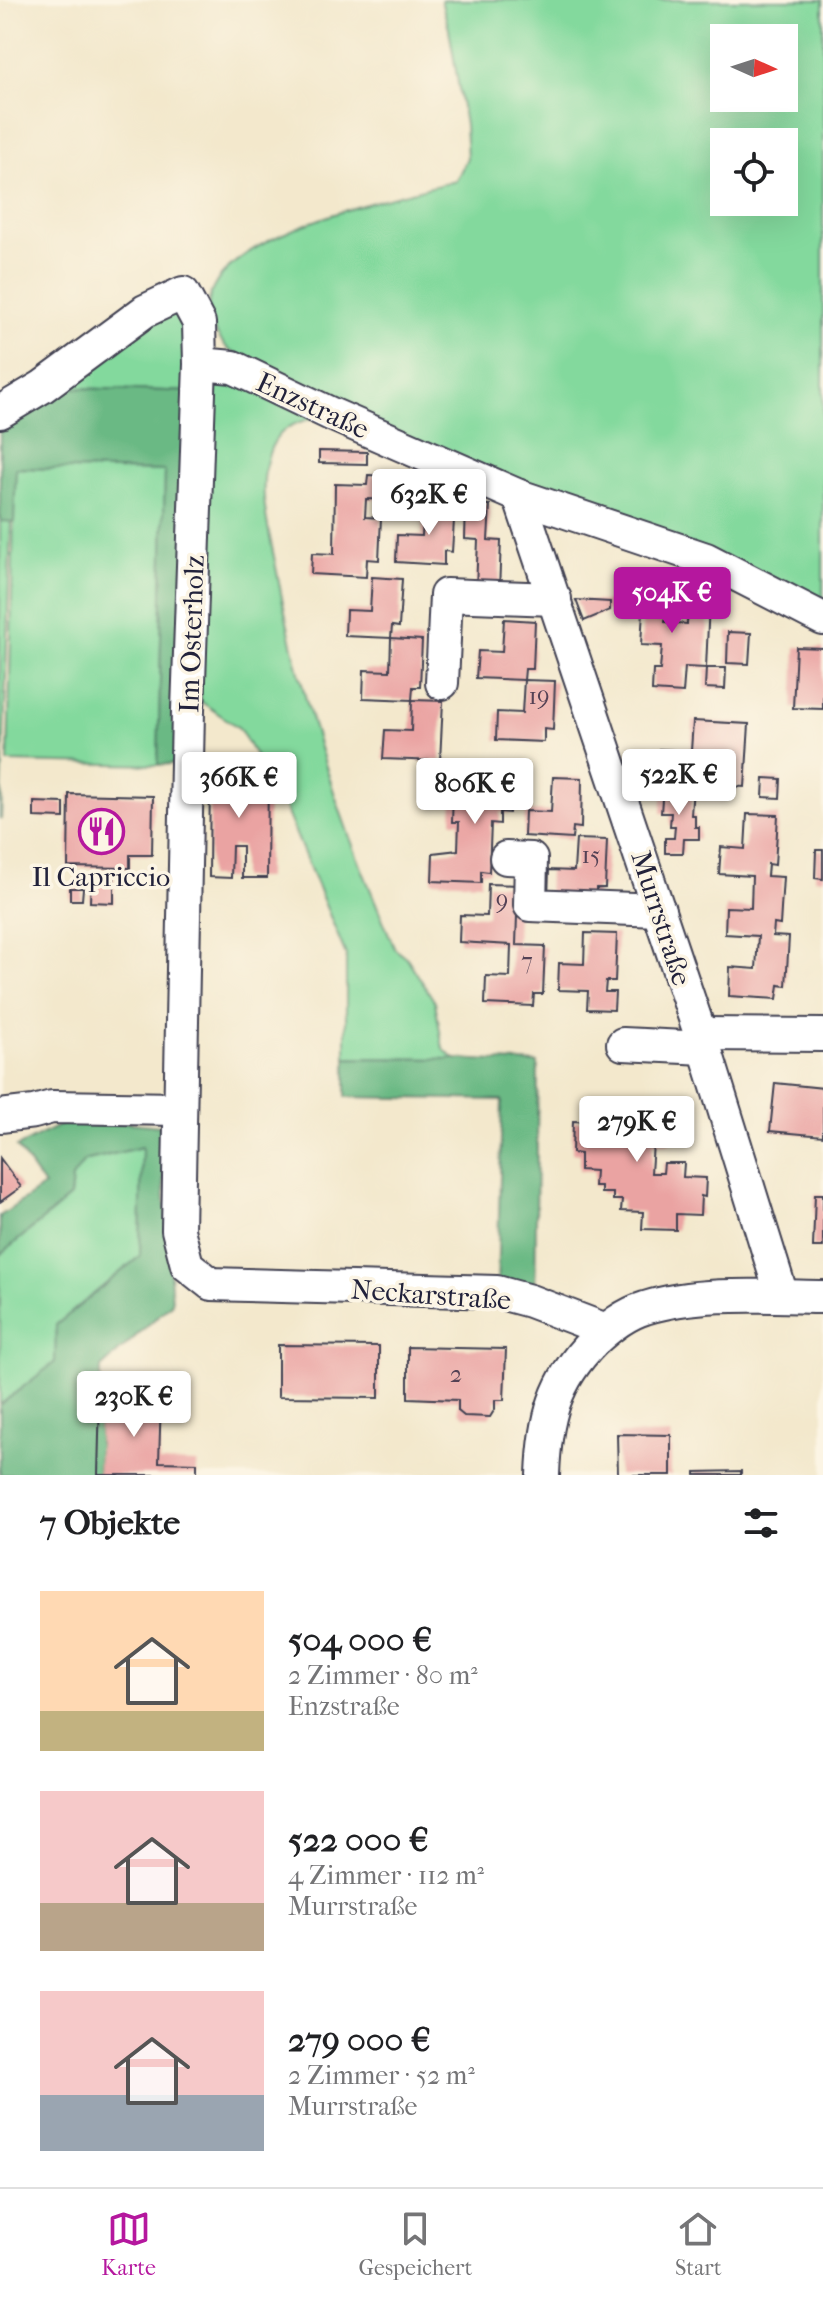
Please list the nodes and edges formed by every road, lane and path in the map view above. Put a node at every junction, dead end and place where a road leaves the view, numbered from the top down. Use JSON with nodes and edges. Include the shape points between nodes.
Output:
{"nodes":[{"id":1,"x":200,"y":364,"type":"junction"},
{"id":2,"x":0,"y":412,"type":"edge"},
{"id":3,"x":519,"y":496,"type":"junction"},
{"id":4,"x":555,"y":599,"type":"junction"},
{"id":5,"x":823,"y":619,"type":"edge"},
{"id":6,"x":442,"y":683,"type":"dead end"},
{"id":7,"x":506,"y":858,"type":"dead end"},
{"id":8,"x":659,"y":910,"type":"junction"},
{"id":9,"x":823,"y":1035,"type":"edge"},
{"id":10,"x":703,"y":1041,"type":"junction"},
{"id":11,"x":623,"y":1044,"type":"dead end"},
{"id":12,"x":179,"y":1109,"type":"junction"},
{"id":13,"x":0,"y":1116,"type":"edge"},
{"id":14,"x":187,"y":1265,"type":"joint"},
{"id":15,"x":782,"y":1296,"type":"junction"},
{"id":16,"x":823,"y":1297,"type":"edge"},
{"id":17,"x":606,"y":1330,"type":"junction"},
{"id":18,"x":543,"y":1475,"type":"edge"}],
"edges":[{"from":1,"to":2,"type":"street","name":"Im Osterholz","via":[[199,323],[183,293],[145,311]]},
{"from":1,"to":3,"type":"street","name":"Enzstraße","via":[[233,367]]},
{"from":1,"to":12,"type":"street","name":"Im Osterholz"},
{"from":3,"to":4,"type":"street","name":"Murrstraße"},
{"from":3,"to":5,"type":"street","name":"Enzstraße","via":[[706,559]]},
{"from":4,"to":6,"type":"street","via":[[446,595]]},
{"from":4,"to":8,"type":"street","name":"Murrstraße"},
{"from":7,"to":8,"type":"street","via":[[531,859],[530,905]]},
{"from":8,"to":10,"type":"street","name":"Murrstraße"},
{"from":9,"to":10,"type":"street"},
{"from":10,"to":11,"type":"street"},
{"from":10,"to":15,"type":"street","name":"Murrstraße"},
{"from":12,"to":13,"type":"street","via":[[52,1107]]},
{"from":12,"to":14,"type":"street","name":"Im Osterholz","via":[[178,1230]]},
{"from":14,"to":17,"type":"street","name":"Neckarstraße","via":[[211,1284],[497,1292]]},
{"from":15,"to":16,"type":"street"},
{"from":15,"to":17,"type":"street","via":[[662,1303]]},
{"from":17,"to":18,"type":"street","via":[[581,1355],[558,1392],[544,1438]]}]}
